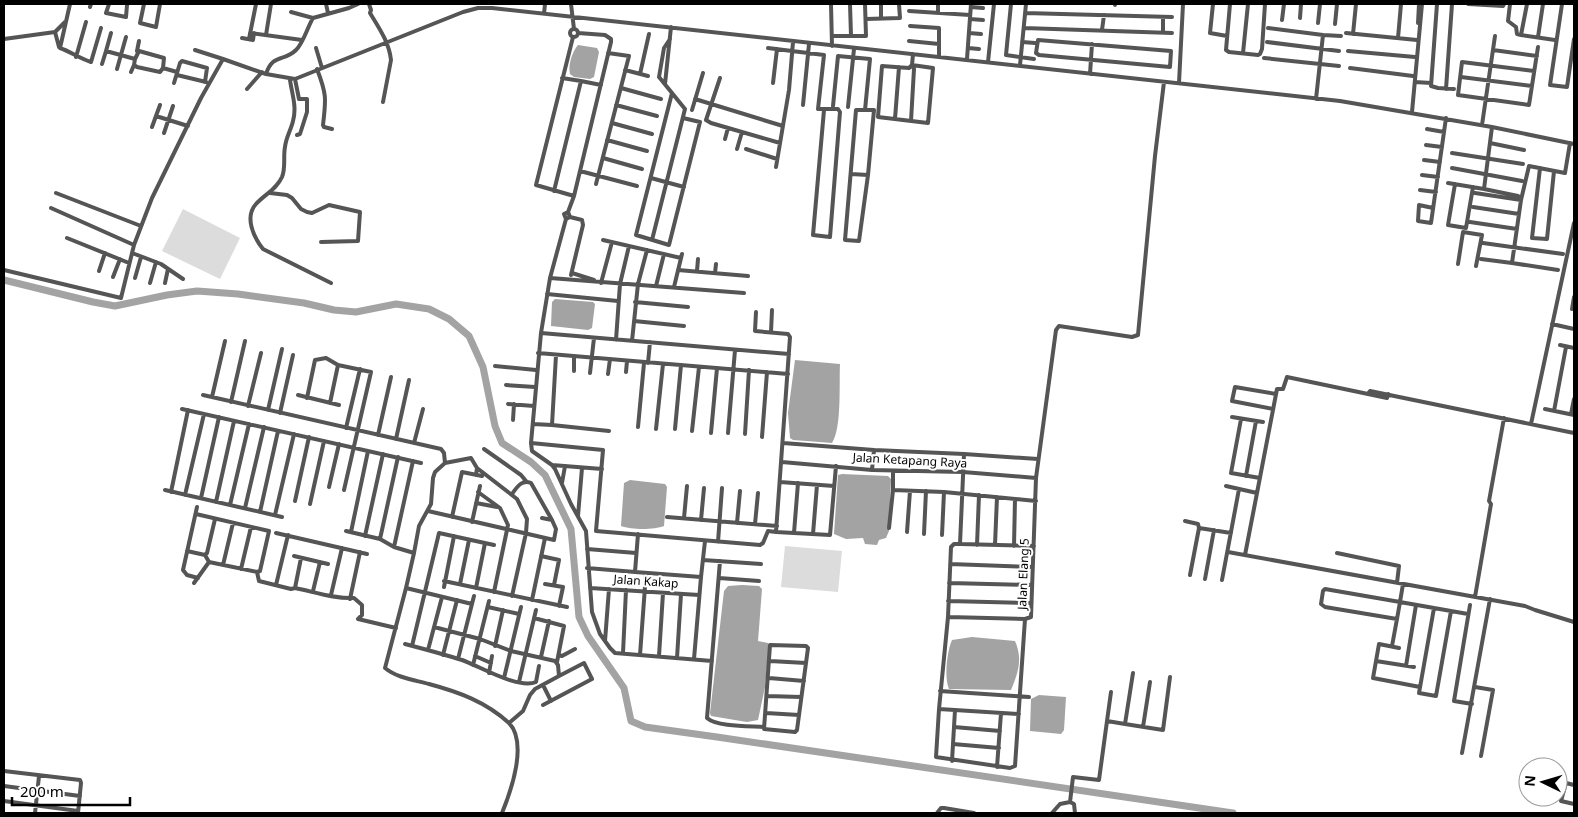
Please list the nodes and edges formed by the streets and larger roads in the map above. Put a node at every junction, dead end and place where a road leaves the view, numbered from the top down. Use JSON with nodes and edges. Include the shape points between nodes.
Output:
{"nodes":[{"id":1,"x":70,"y":4,"type":"edge"},
{"id":2,"x":109,"y":4,"type":"edge"},
{"id":3,"x":127,"y":4,"type":"edge"},
{"id":4,"x":144,"y":4,"type":"edge"},
{"id":5,"x":160,"y":4,"type":"edge"},
{"id":6,"x":256,"y":4,"type":"edge"},
{"id":7,"x":271,"y":4,"type":"edge"},
{"id":8,"x":326,"y":4,"type":"edge"},
{"id":9,"x":358,"y":4,"type":"edge"},
{"id":10,"x":369,"y":4,"type":"edge"},
{"id":11,"x":512,"y":4,"type":"edge"},
{"id":12,"x":545,"y":4,"type":"edge"},
{"id":13,"x":571,"y":4,"type":"edge"},
{"id":14,"x":831,"y":4,"type":"edge"},
{"id":15,"x":850,"y":4,"type":"edge"},
{"id":16,"x":865,"y":4,"type":"edge"},
{"id":17,"x":881,"y":4,"type":"edge"},
{"id":18,"x":900,"y":4,"type":"edge"},
{"id":19,"x":938,"y":4,"type":"edge"},
{"id":20,"x":994,"y":4,"type":"edge"},
{"id":21,"x":1011,"y":4,"type":"edge"},
{"id":22,"x":1026,"y":4,"type":"edge"},
{"id":23,"x":1183,"y":4,"type":"edge"},
{"id":24,"x":1213,"y":4,"type":"edge"},
{"id":25,"x":1230,"y":4,"type":"edge"},
{"id":26,"x":1248,"y":4,"type":"edge"},
{"id":27,"x":1265,"y":4,"type":"edge"},
{"id":28,"x":1284,"y":4,"type":"edge"},
{"id":29,"x":1301,"y":4,"type":"edge"},
{"id":30,"x":1320,"y":4,"type":"edge"},
{"id":31,"x":1337,"y":4,"type":"edge"},
{"id":32,"x":1356,"y":4,"type":"edge"},
{"id":33,"x":1401,"y":4,"type":"edge"},
{"id":34,"x":1421,"y":4,"type":"edge"},
{"id":35,"x":1437,"y":4,"type":"edge"},
{"id":36,"x":1452,"y":4,"type":"edge"},
{"id":37,"x":1470,"y":4,"type":"edge"},
{"id":38,"x":1504,"y":4,"type":"edge"},
{"id":39,"x":1510,"y":4,"type":"edge"},
{"id":40,"x":1527,"y":4,"type":"edge"},
{"id":41,"x":1543,"y":4,"type":"edge"},
{"id":42,"x":1562,"y":4,"type":"edge"},
{"id":43,"x":492,"y":6,"type":"edge"},
{"id":44,"x":971,"y":6,"type":"edge"},
{"id":45,"x":983,"y":8,"type":"dead end"},
{"id":46,"x":512,"y":11,"type":"junction"},
{"id":47,"x":909,"y":11,"type":"dead end"},
{"id":48,"x":291,"y":12,"type":"dead end"},
{"id":49,"x":328,"y":13,"type":"junction"},
{"id":50,"x":938,"y":13,"type":"junction"},
{"id":51,"x":1025,"y":13,"type":"junction"},
{"id":52,"x":544,"y":14,"type":"junction"},
{"id":53,"x":1104,"y":15,"type":"junction"},
{"id":54,"x":572,"y":17,"type":"junction"},
{"id":55,"x":970,"y":17,"type":"junction"},
{"id":56,"x":1163,"y":17,"type":"junction"},
{"id":57,"x":1172,"y":17,"type":"dead end"},
{"id":58,"x":314,"y":18,"type":"junction"},
{"id":59,"x":1300,"y":18,"type":"dead end"},
{"id":60,"x":881,"y":19,"type":"junction"},
{"id":61,"x":67,"y":20,"type":"junction"},
{"id":62,"x":866,"y":20,"type":"junction"},
{"id":63,"x":983,"y":20,"type":"dead end"},
{"id":64,"x":1282,"y":20,"type":"dead end"},
{"id":65,"x":86,"y":22,"type":"dead end"},
{"id":66,"x":1318,"y":23,"type":"dead end"},
{"id":67,"x":1335,"y":24,"type":"dead end"},
{"id":68,"x":910,"y":26,"type":"dead end"},
{"id":69,"x":672,"y":27,"type":"junction"},
{"id":70,"x":101,"y":28,"type":"dead end"},
{"id":71,"x":1024,"y":28,"type":"junction"},
{"id":72,"x":1268,"y":28,"type":"dead end"},
{"id":73,"x":574,"y":29,"type":"junction"},
{"id":74,"x":1102,"y":30,"type":"junction"},
{"id":75,"x":55,"y":32,"type":"junction"},
{"id":76,"x":111,"y":32,"type":"dead end"},
{"id":77,"x":1163,"y":32,"type":"junction"},
{"id":78,"x":252,"y":33,"type":"junction"},
{"id":79,"x":578,"y":33,"type":"junction"},
{"id":80,"x":969,"y":33,"type":"junction"},
{"id":81,"x":1172,"y":33,"type":"dead end"},
{"id":82,"x":1346,"y":33,"type":"dead end"},
{"id":83,"x":649,"y":34,"type":"dead end"},
{"id":84,"x":981,"y":34,"type":"dead end"},
{"id":85,"x":1353,"y":34,"type":"junction"},
{"id":86,"x":266,"y":35,"type":"junction"},
{"id":87,"x":1323,"y":35,"type":"junction"},
{"id":88,"x":1522,"y":35,"type":"junction"},
{"id":89,"x":832,"y":36,"type":"junction"},
{"id":90,"x":851,"y":36,"type":"junction"},
{"id":91,"x":1227,"y":36,"type":"junction"},
{"id":92,"x":1341,"y":36,"type":"dead end"},
{"id":93,"x":1495,"y":36,"type":"dead end"},
{"id":94,"x":126,"y":37,"type":"dead end"},
{"id":95,"x":573,"y":37,"type":"junction"},
{"id":96,"x":1538,"y":37,"type":"junction"},
{"id":97,"x":242,"y":38,"type":"dead end"},
{"id":98,"x":1398,"y":38,"type":"junction"},
{"id":99,"x":1574,"y":39,"type":"edge"},
{"id":100,"x":4,"y":40,"type":"edge"},
{"id":101,"x":302,"y":40,"type":"junction"},
{"id":102,"x":1417,"y":40,"type":"junction"},
{"id":103,"x":1555,"y":40,"type":"junction"},
{"id":104,"x":140,"y":41,"type":"dead end"},
{"id":105,"x":909,"y":41,"type":"dead end"},
{"id":106,"x":793,"y":42,"type":"junction"},
{"id":107,"x":1022,"y":42,"type":"junction"},
{"id":108,"x":1267,"y":42,"type":"dead end"},
{"id":109,"x":388,"y":43,"type":"junction"},
{"id":110,"x":1035,"y":43,"type":"dead end"},
{"id":111,"x":809,"y":44,"type":"junction"},
{"id":112,"x":939,"y":44,"type":"junction"},
{"id":113,"x":1092,"y":44,"type":"junction"},
{"id":114,"x":832,"y":46,"type":"junction"},
{"id":115,"x":1538,"y":47,"type":"dead end"},
{"id":116,"x":60,"y":48,"type":"junction"},
{"id":117,"x":316,"y":48,"type":"dead end"},
{"id":118,"x":768,"y":48,"type":"dead end"},
{"id":119,"x":854,"y":48,"type":"junction"},
{"id":120,"x":968,"y":48,"type":"junction"},
{"id":121,"x":777,"y":49,"type":"junction"},
{"id":122,"x":1322,"y":49,"type":"junction"},
{"id":123,"x":195,"y":50,"type":"dead end"},
{"id":124,"x":979,"y":50,"type":"dead end"},
{"id":125,"x":1493,"y":50,"type":"junction"},
{"id":126,"x":106,"y":51,"type":"junction"},
{"id":127,"x":138,"y":51,"type":"junction"},
{"id":128,"x":792,"y":51,"type":"junction"},
{"id":129,"x":1339,"y":51,"type":"dead end"},
{"id":130,"x":1348,"y":51,"type":"dead end"},
{"id":131,"x":608,"y":53,"type":"junction"},
{"id":132,"x":808,"y":53,"type":"junction"},
{"id":133,"x":1243,"y":53,"type":"junction"},
{"id":134,"x":912,"y":54,"type":"junction"},
{"id":135,"x":121,"y":55,"type":"junction"},
{"id":136,"x":938,"y":56,"type":"junction"},
{"id":137,"x":1537,"y":56,"type":"junction"},
{"id":138,"x":76,"y":57,"type":"junction"},
{"id":139,"x":853,"y":57,"type":"junction"},
{"id":140,"x":1020,"y":57,"type":"junction"},
{"id":141,"x":1415,"y":57,"type":"junction"},
{"id":142,"x":1264,"y":58,"type":"dead end"},
{"id":143,"x":135,"y":59,"type":"junction"},
{"id":144,"x":223,"y":59,"type":"junction"},
{"id":145,"x":967,"y":59,"type":"junction"},
{"id":146,"x":1034,"y":59,"type":"dead end"},
{"id":147,"x":1091,"y":60,"type":"junction"},
{"id":148,"x":988,"y":62,"type":"junction"},
{"id":149,"x":102,"y":64,"type":"dead end"},
{"id":150,"x":134,"y":64,"type":"junction"},
{"id":151,"x":1320,"y":64,"type":"junction"},
{"id":152,"x":912,"y":65,"type":"junction"},
{"id":153,"x":1020,"y":65,"type":"junction"},
{"id":154,"x":1490,"y":65,"type":"junction"},
{"id":155,"x":1339,"y":66,"type":"dead end"},
{"id":156,"x":899,"y":67,"type":"junction"},
{"id":157,"x":163,"y":68,"type":"junction"},
{"id":158,"x":320,"y":68,"type":"junction"},
{"id":159,"x":1350,"y":68,"type":"dead end"},
{"id":160,"x":117,"y":69,"type":"dead end"},
{"id":161,"x":625,"y":70,"type":"junction"},
{"id":162,"x":131,"y":72,"type":"dead end"},
{"id":163,"x":1534,"y":72,"type":"junction"},
{"id":164,"x":177,"y":73,"type":"junction"},
{"id":165,"x":264,"y":73,"type":"junction"},
{"id":166,"x":640,"y":74,"type":"junction"},
{"id":167,"x":703,"y":74,"type":"dead end"},
{"id":168,"x":1090,"y":74,"type":"junction"},
{"id":169,"x":648,"y":76,"type":"dead end"},
{"id":170,"x":1413,"y":76,"type":"junction"},
{"id":171,"x":1460,"y":77,"type":"junction"},
{"id":172,"x":562,"y":78,"type":"junction"},
{"id":173,"x":720,"y":78,"type":"dead end"},
{"id":174,"x":292,"y":80,"type":"junction"},
{"id":175,"x":581,"y":81,"type":"junction"},
{"id":176,"x":1488,"y":81,"type":"junction"},
{"id":177,"x":207,"y":82,"type":"junction"},
{"id":178,"x":1164,"y":82,"type":"junction"},
{"id":179,"x":1415,"y":82,"type":"junction"},
{"id":180,"x":174,"y":83,"type":"dead end"},
{"id":181,"x":773,"y":83,"type":"dead end"},
{"id":182,"x":1179,"y":83,"type":"junction"},
{"id":183,"x":1431,"y":84,"type":"junction"},
{"id":184,"x":601,"y":85,"type":"junction"},
{"id":185,"x":1532,"y":86,"type":"junction"},
{"id":186,"x":621,"y":88,"type":"junction"},
{"id":187,"x":247,"y":89,"type":"dead end"},
{"id":188,"x":1446,"y":89,"type":"junction"},
{"id":189,"x":1454,"y":89,"type":"dead end"},
{"id":190,"x":672,"y":94,"type":"junction"},
{"id":191,"x":661,"y":99,"type":"dead end"},
{"id":192,"x":695,"y":99,"type":"junction"},
{"id":193,"x":1316,"y":99,"type":"junction"},
{"id":194,"x":1413,"y":99,"type":"junction"},
{"id":195,"x":1486,"y":99,"type":"junction"},
{"id":196,"x":383,"y":102,"type":"dead end"},
{"id":197,"x":711,"y":104,"type":"junction"},
{"id":198,"x":160,"y":105,"type":"dead end"},
{"id":199,"x":616,"y":105,"type":"junction"},
{"id":200,"x":173,"y":106,"type":"dead end"},
{"id":201,"x":803,"y":106,"type":"dead end"},
{"id":202,"x":833,"y":106,"type":"dead end"},
{"id":203,"x":848,"y":107,"type":"dead end"},
{"id":204,"x":692,"y":110,"type":"dead end"},
{"id":205,"x":824,"y":110,"type":"junction"},
{"id":206,"x":865,"y":110,"type":"junction"},
{"id":207,"x":1411,"y":112,"type":"junction"},
{"id":208,"x":156,"y":116,"type":"junction"},
{"id":209,"x":656,"y":116,"type":"dead end"},
{"id":210,"x":683,"y":118,"type":"junction"},
{"id":211,"x":1446,"y":118,"type":"junction"},
{"id":212,"x":895,"y":119,"type":"junction"},
{"id":213,"x":169,"y":120,"type":"junction"},
{"id":214,"x":911,"y":121,"type":"junction"},
{"id":215,"x":612,"y":123,"type":"junction"},
{"id":216,"x":1482,"y":125,"type":"junction"},
{"id":217,"x":188,"y":126,"type":"junction"},
{"id":218,"x":783,"y":126,"type":"junction"},
{"id":219,"x":152,"y":127,"type":"dead end"},
{"id":220,"x":1492,"y":127,"type":"junction"},
{"id":221,"x":728,"y":128,"type":"junction"},
{"id":222,"x":332,"y":129,"type":"dead end"},
{"id":223,"x":1427,"y":129,"type":"dead end"},
{"id":224,"x":742,"y":132,"type":"junction"},
{"id":225,"x":1444,"y":132,"type":"junction"},
{"id":226,"x":164,"y":134,"type":"dead end"},
{"id":227,"x":652,"y":134,"type":"dead end"},
{"id":228,"x":297,"y":135,"type":"dead end"},
{"id":229,"x":725,"y":138,"type":"dead end"},
{"id":230,"x":607,"y":140,"type":"junction"},
{"id":231,"x":780,"y":143,"type":"junction"},
{"id":232,"x":1490,"y":143,"type":"junction"},
{"id":233,"x":1572,"y":143,"type":"edge"},
{"id":234,"x":1426,"y":145,"type":"dead end"},
{"id":235,"x":1442,"y":147,"type":"junction"},
{"id":236,"x":737,"y":149,"type":"dead end"},
{"id":237,"x":746,"y":149,"type":"dead end"},
{"id":238,"x":1524,"y":150,"type":"dead end"},
{"id":239,"x":647,"y":151,"type":"dead end"},
{"id":240,"x":1452,"y":153,"type":"dead end"},
{"id":241,"x":603,"y":158,"type":"junction"},
{"id":242,"x":1488,"y":158,"type":"junction"},
{"id":243,"x":777,"y":159,"type":"junction"},
{"id":244,"x":1424,"y":160,"type":"dead end"},
{"id":245,"x":1440,"y":162,"type":"junction"},
{"id":246,"x":1523,"y":164,"type":"dead end"},
{"id":247,"x":776,"y":167,"type":"dead end"},
{"id":248,"x":1452,"y":168,"type":"dead end"},
{"id":249,"x":1540,"y":168,"type":"junction"},
{"id":250,"x":642,"y":169,"type":"dead end"},
{"id":251,"x":580,"y":171,"type":"junction"},
{"id":252,"x":1554,"y":171,"type":"junction"},
{"id":253,"x":851,"y":174,"type":"junction"},
{"id":254,"x":1486,"y":174,"type":"junction"},
{"id":255,"x":868,"y":175,"type":"junction"},
{"id":256,"x":1422,"y":175,"type":"dead end"},
{"id":257,"x":598,"y":176,"type":"junction"},
{"id":258,"x":1438,"y":177,"type":"junction"},
{"id":259,"x":651,"y":178,"type":"junction"},
{"id":260,"x":1522,"y":181,"type":"dead end"},
{"id":261,"x":666,"y":182,"type":"junction"},
{"id":262,"x":1448,"y":182,"type":"dead end"},
{"id":263,"x":596,"y":184,"type":"dead end"},
{"id":264,"x":1455,"y":184,"type":"junction"},
{"id":265,"x":637,"y":186,"type":"dead end"},
{"id":266,"x":684,"y":187,"type":"junction"},
{"id":267,"x":1473,"y":187,"type":"junction"},
{"id":268,"x":1484,"y":189,"type":"junction"},
{"id":269,"x":1420,"y":190,"type":"dead end"},
{"id":270,"x":554,"y":191,"type":"junction"},
{"id":271,"x":1436,"y":192,"type":"junction"},
{"id":272,"x":56,"y":193,"type":"dead end"},
{"id":273,"x":270,"y":193,"type":"junction"},
{"id":274,"x":1475,"y":193,"type":"dead end"},
{"id":275,"x":574,"y":196,"type":"junction"},
{"id":276,"x":1519,"y":198,"type":"junction"},
{"id":277,"x":1473,"y":207,"type":"dead end"},
{"id":278,"x":51,"y":208,"type":"dead end"},
{"id":279,"x":1433,"y":208,"type":"junction"},
{"id":280,"x":1519,"y":214,"type":"junction"},
{"id":281,"x":568,"y":218,"type":"junction"},
{"id":282,"x":1470,"y":222,"type":"dead end"},
{"id":283,"x":1574,"y":223,"type":"edge"},
{"id":284,"x":142,"y":226,"type":"junction"},
{"id":285,"x":1517,"y":229,"type":"junction"},
{"id":286,"x":1465,"y":230,"type":"junction"},
{"id":287,"x":67,"y":238,"type":"dead end"},
{"id":288,"x":603,"y":240,"type":"dead end"},
{"id":289,"x":652,"y":240,"type":"junction"},
{"id":290,"x":322,"y":242,"type":"dead end"},
{"id":291,"x":612,"y":242,"type":"junction"},
{"id":292,"x":1483,"y":243,"type":"dead end"},
{"id":293,"x":1572,"y":243,"type":"edge"},
{"id":294,"x":134,"y":245,"type":"junction"},
{"id":295,"x":629,"y":246,"type":"junction"},
{"id":296,"x":1514,"y":248,"type":"junction"},
{"id":297,"x":647,"y":250,"type":"junction"},
{"id":298,"x":105,"y":253,"type":"junction"},
{"id":299,"x":132,"y":253,"type":"junction"},
{"id":300,"x":664,"y":254,"type":"junction"},
{"id":301,"x":1563,"y":254,"type":"dead end"},
{"id":302,"x":141,"y":257,"type":"junction"},
{"id":303,"x":120,"y":259,"type":"junction"},
{"id":304,"x":698,"y":259,"type":"dead end"},
{"id":305,"x":1481,"y":259,"type":"dead end"},
{"id":306,"x":156,"y":262,"type":"junction"},
{"id":307,"x":130,"y":263,"type":"junction"},
{"id":308,"x":1512,"y":263,"type":"junction"},
{"id":309,"x":716,"y":264,"type":"dead end"},
{"id":310,"x":1458,"y":264,"type":"dead end"},
{"id":311,"x":1476,"y":266,"type":"dead end"},
{"id":312,"x":168,"y":269,"type":"junction"},
{"id":313,"x":4,"y":270,"type":"edge"},
{"id":314,"x":678,"y":270,"type":"junction"},
{"id":315,"x":1558,"y":270,"type":"dead end"},
{"id":316,"x":99,"y":271,"type":"dead end"},
{"id":317,"x":697,"y":271,"type":"junction"},
{"id":318,"x":572,"y":273,"type":"junction"},
{"id":319,"x":715,"y":273,"type":"junction"},
{"id":320,"x":748,"y":276,"type":"dead end"},
{"id":321,"x":113,"y":277,"type":"dead end"},
{"id":322,"x":135,"y":278,"type":"dead end"},
{"id":323,"x":550,"y":278,"type":"junction"},
{"id":324,"x":182,"y":279,"type":"dead end"},
{"id":325,"x":570,"y":280,"type":"junction"},
{"id":326,"x":150,"y":283,"type":"dead end"},
{"id":327,"x":165,"y":283,"type":"dead end"},
{"id":328,"x":331,"y":283,"type":"dead end"},
{"id":329,"x":602,"y":283,"type":"junction"},
{"id":330,"x":620,"y":284,"type":"junction"},
{"id":331,"x":638,"y":284,"type":"junction"},
{"id":332,"x":656,"y":286,"type":"junction"},
{"id":333,"x":674,"y":287,"type":"junction"},
{"id":334,"x":744,"y":292,"type":"dead end"},
{"id":335,"x":547,"y":294,"type":"junction"},
{"id":336,"x":1574,"y":297,"type":"edge"},
{"id":337,"x":618,"y":301,"type":"junction"},
{"id":338,"x":635,"y":302,"type":"junction"},
{"id":339,"x":688,"y":306,"type":"dead end"},
{"id":340,"x":1566,"y":307,"type":"dead end"},
{"id":341,"x":1573,"y":309,"type":"edge"},
{"id":342,"x":772,"y":310,"type":"dead end"},
{"id":343,"x":756,"y":312,"type":"dead end"},
{"id":344,"x":634,"y":321,"type":"junction"},
{"id":345,"x":1552,"y":324,"type":"junction"},
{"id":346,"x":684,"y":326,"type":"dead end"},
{"id":347,"x":1574,"y":329,"type":"edge"},
{"id":348,"x":771,"y":332,"type":"junction"},
{"id":349,"x":541,"y":333,"type":"junction"},
{"id":350,"x":594,"y":338,"type":"junction"},
{"id":351,"x":616,"y":340,"type":"junction"},
{"id":352,"x":225,"y":341,"type":"dead end"},
{"id":353,"x":245,"y":341,"type":"dead end"},
{"id":354,"x":632,"y":341,"type":"junction"},
{"id":355,"x":650,"y":342,"type":"junction"},
{"id":356,"x":1560,"y":345,"type":"dead end"},
{"id":357,"x":1566,"y":346,"type":"junction"},
{"id":358,"x":1574,"y":348,"type":"edge"},
{"id":359,"x":282,"y":349,"type":"dead end"},
{"id":360,"x":735,"y":350,"type":"junction"},
{"id":361,"x":261,"y":353,"type":"dead end"},
{"id":362,"x":538,"y":353,"type":"junction"},
{"id":363,"x":789,"y":354,"type":"junction"},
{"id":364,"x":293,"y":355,"type":"dead end"},
{"id":365,"x":556,"y":355,"type":"junction"},
{"id":366,"x":574,"y":356,"type":"junction"},
{"id":367,"x":592,"y":357,"type":"junction"},
{"id":368,"x":610,"y":359,"type":"junction"},
{"id":369,"x":627,"y":361,"type":"junction"},
{"id":370,"x":646,"y":363,"type":"junction"},
{"id":371,"x":663,"y":364,"type":"junction"},
{"id":372,"x":338,"y":365,"type":"junction"},
{"id":373,"x":496,"y":366,"type":"dead end"},
{"id":374,"x":681,"y":366,"type":"junction"},
{"id":375,"x":700,"y":367,"type":"junction"},
{"id":376,"x":717,"y":368,"type":"junction"},
{"id":377,"x":734,"y":369,"type":"junction"},
{"id":378,"x":360,"y":370,"type":"junction"},
{"id":379,"x":536,"y":370,"type":"junction"},
{"id":380,"x":749,"y":370,"type":"junction"},
{"id":381,"x":574,"y":371,"type":"dead end"},
{"id":382,"x":626,"y":372,"type":"dead end"},
{"id":383,"x":767,"y":372,"type":"junction"},
{"id":384,"x":590,"y":373,"type":"dead end"},
{"id":385,"x":608,"y":374,"type":"dead end"},
{"id":386,"x":788,"y":374,"type":"junction"},
{"id":387,"x":391,"y":376,"type":"dead end"},
{"id":388,"x":409,"y":380,"type":"dead end"},
{"id":389,"x":506,"y":385,"type":"dead end"},
{"id":390,"x":535,"y":387,"type":"junction"},
{"id":391,"x":1276,"y":394,"type":"junction"},
{"id":392,"x":203,"y":396,"type":"dead end"},
{"id":393,"x":298,"y":396,"type":"dead end"},
{"id":394,"x":212,"y":398,"type":"junction"},
{"id":395,"x":306,"y":398,"type":"junction"},
{"id":396,"x":1574,"y":399,"type":"edge"},
{"id":397,"x":231,"y":402,"type":"junction"},
{"id":398,"x":330,"y":403,"type":"junction"},
{"id":399,"x":508,"y":404,"type":"dead end"},
{"id":400,"x":514,"y":404,"type":"junction"},
{"id":401,"x":339,"y":405,"type":"dead end"},
{"id":402,"x":248,"y":406,"type":"junction"},
{"id":403,"x":534,"y":406,"type":"junction"},
{"id":404,"x":182,"y":409,"type":"dead end"},
{"id":405,"x":423,"y":409,"type":"dead end"},
{"id":406,"x":1273,"y":409,"type":"junction"},
{"id":407,"x":1546,"y":409,"type":"dead end"},
{"id":408,"x":188,"y":410,"type":"junction"},
{"id":409,"x":268,"y":410,"type":"junction"},
{"id":410,"x":1554,"y":411,"type":"junction"},
{"id":411,"x":280,"y":413,"type":"junction"},
{"id":412,"x":204,"y":414,"type":"junction"},
{"id":413,"x":1573,"y":414,"type":"edge"},
{"id":414,"x":219,"y":417,"type":"junction"},
{"id":415,"x":1232,"y":417,"type":"dead end"},
{"id":416,"x":1241,"y":418,"type":"junction"},
{"id":417,"x":1504,"y":418,"type":"junction"},
{"id":418,"x":513,"y":420,"type":"dead end"},
{"id":419,"x":234,"y":421,"type":"junction"},
{"id":420,"x":1256,"y":421,"type":"junction"},
{"id":421,"x":1263,"y":422,"type":"dead end"},
{"id":422,"x":249,"y":424,"type":"junction"},
{"id":423,"x":533,"y":424,"type":"junction"},
{"id":424,"x":1531,"y":424,"type":"junction"},
{"id":425,"x":552,"y":425,"type":"junction"},
{"id":426,"x":638,"y":427,"type":"dead end"},
{"id":427,"x":264,"y":428,"type":"junction"},
{"id":428,"x":346,"y":428,"type":"junction"},
{"id":429,"x":656,"y":429,"type":"dead end"},
{"id":430,"x":676,"y":429,"type":"dead end"},
{"id":431,"x":692,"y":430,"type":"dead end"},
{"id":432,"x":278,"y":431,"type":"junction"},
{"id":433,"x":358,"y":431,"type":"junction"},
{"id":434,"x":609,"y":432,"type":"dead end"},
{"id":435,"x":711,"y":433,"type":"dead end"},
{"id":436,"x":728,"y":433,"type":"dead end"},
{"id":437,"x":1574,"y":433,"type":"edge"},
{"id":438,"x":294,"y":434,"type":"junction"},
{"id":439,"x":745,"y":434,"type":"dead end"},
{"id":440,"x":378,"y":435,"type":"junction"},
{"id":441,"x":309,"y":437,"type":"junction"},
{"id":442,"x":762,"y":437,"type":"dead end"},
{"id":443,"x":396,"y":439,"type":"junction"},
{"id":444,"x":324,"y":441,"type":"junction"},
{"id":445,"x":414,"y":443,"type":"junction"},
{"id":446,"x":531,"y":443,"type":"junction"},
{"id":447,"x":783,"y":443,"type":"junction"},
{"id":448,"x":339,"y":444,"type":"junction"},
{"id":449,"x":354,"y":447,"type":"junction"},
{"id":450,"x":484,"y":448,"type":"dead end"},
{"id":451,"x":368,"y":450,"type":"junction"},
{"id":452,"x":874,"y":450,"type":"junction"},
{"id":453,"x":383,"y":454,"type":"junction"},
{"id":454,"x":964,"y":454,"type":"junction"},
{"id":455,"x":398,"y":458,"type":"junction"},
{"id":456,"x":1038,"y":459,"type":"junction"},
{"id":457,"x":413,"y":461,"type":"junction"},
{"id":458,"x":782,"y":462,"type":"junction"},
{"id":459,"x":421,"y":463,"type":"dead end"},
{"id":460,"x":445,"y":463,"type":"junction"},
{"id":461,"x":552,"y":465,"type":"junction"},
{"id":462,"x":564,"y":466,"type":"junction"},
{"id":463,"x":836,"y":466,"type":"junction"},
{"id":464,"x":477,"y":468,"type":"junction"},
{"id":465,"x":582,"y":468,"type":"junction"},
{"id":466,"x":602,"y":469,"type":"junction"},
{"id":467,"x":872,"y":470,"type":"junction"},
{"id":468,"x":893,"y":471,"type":"junction"},
{"id":469,"x":964,"y":472,"type":"junction"},
{"id":470,"x":476,"y":475,"type":"junction"},
{"id":471,"x":482,"y":476,"type":"dead end"},
{"id":472,"x":1246,"y":476,"type":"junction"},
{"id":473,"x":1036,"y":478,"type":"junction"},
{"id":474,"x":1260,"y":478,"type":"junction"},
{"id":475,"x":526,"y":481,"type":"junction"},
{"id":476,"x":780,"y":482,"type":"junction"},
{"id":477,"x":562,"y":483,"type":"junction"},
{"id":478,"x":798,"y":484,"type":"junction"},
{"id":479,"x":817,"y":485,"type":"junction"},
{"id":480,"x":480,"y":486,"type":"dead end"},
{"id":481,"x":687,"y":486,"type":"dead end"},
{"id":482,"x":834,"y":486,"type":"junction"},
{"id":483,"x":1226,"y":486,"type":"dead end"},
{"id":484,"x":329,"y":487,"type":"dead end"},
{"id":485,"x":704,"y":488,"type":"dead end"},
{"id":486,"x":722,"y":488,"type":"dead end"},
{"id":487,"x":1239,"y":489,"type":"junction"},
{"id":488,"x":165,"y":490,"type":"dead end"},
{"id":489,"x":344,"y":490,"type":"dead end"},
{"id":490,"x":893,"y":490,"type":"junction"},
{"id":491,"x":740,"y":491,"type":"dead end"},
{"id":492,"x":910,"y":491,"type":"junction"},
{"id":493,"x":926,"y":491,"type":"junction"},
{"id":494,"x":170,"y":492,"type":"junction"},
{"id":495,"x":478,"y":492,"type":"junction"},
{"id":496,"x":944,"y":492,"type":"junction"},
{"id":497,"x":1257,"y":492,"type":"junction"},
{"id":498,"x":758,"y":493,"type":"dead end"},
{"id":499,"x":961,"y":493,"type":"junction"},
{"id":500,"x":512,"y":494,"type":"junction"},
{"id":501,"x":185,"y":495,"type":"junction"},
{"id":502,"x":979,"y":495,"type":"junction"},
{"id":503,"x":997,"y":497,"type":"junction"},
{"id":504,"x":201,"y":498,"type":"junction"},
{"id":505,"x":1016,"y":499,"type":"junction"},
{"id":506,"x":295,"y":501,"type":"dead end"},
{"id":507,"x":1036,"y":501,"type":"junction"},
{"id":508,"x":216,"y":502,"type":"junction"},
{"id":509,"x":476,"y":503,"type":"junction"},
{"id":510,"x":310,"y":504,"type":"dead end"},
{"id":511,"x":230,"y":505,"type":"junction"},
{"id":512,"x":197,"y":508,"type":"dead end"},
{"id":513,"x":245,"y":508,"type":"junction"},
{"id":514,"x":500,"y":508,"type":"junction"},
{"id":515,"x":428,"y":511,"type":"junction"},
{"id":516,"x":260,"y":512,"type":"junction"},
{"id":517,"x":196,"y":514,"type":"junction"},
{"id":518,"x":275,"y":515,"type":"junction"},
{"id":519,"x":452,"y":516,"type":"junction"},
{"id":520,"x":578,"y":516,"type":"junction"},
{"id":521,"x":282,"y":517,"type":"dead end"},
{"id":522,"x":667,"y":517,"type":"dead end"},
{"id":523,"x":542,"y":518,"type":"dead end"},
{"id":524,"x":684,"y":518,"type":"junction"},
{"id":525,"x":214,"y":519,"type":"junction"},
{"id":526,"x":552,"y":520,"type":"junction"},
{"id":527,"x":701,"y":520,"type":"junction"},
{"id":528,"x":719,"y":521,"type":"junction"},
{"id":529,"x":472,"y":522,"type":"junction"},
{"id":530,"x":1185,"y":522,"type":"dead end"},
{"id":531,"x":233,"y":523,"type":"junction"},
{"id":532,"x":737,"y":523,"type":"junction"},
{"id":533,"x":755,"y":524,"type":"junction"},
{"id":534,"x":777,"y":526,"type":"junction"},
{"id":535,"x":251,"y":527,"type":"junction"},
{"id":536,"x":890,"y":528,"type":"dead end"},
{"id":537,"x":1199,"y":528,"type":"junction"},
{"id":538,"x":508,"y":529,"type":"junction"},
{"id":539,"x":1214,"y":530,"type":"junction"},
{"id":540,"x":586,"y":531,"type":"junction"},
{"id":541,"x":596,"y":531,"type":"junction"},
{"id":542,"x":776,"y":532,"type":"junction"},
{"id":543,"x":907,"y":532,"type":"dead end"},
{"id":544,"x":276,"y":533,"type":"dead end"},
{"id":545,"x":526,"y":533,"type":"junction"},
{"id":546,"x":794,"y":533,"type":"junction"},
{"id":547,"x":1231,"y":533,"type":"junction"},
{"id":548,"x":638,"y":534,"type":"junction"},
{"id":549,"x":813,"y":534,"type":"junction"},
{"id":550,"x":924,"y":534,"type":"dead end"},
{"id":551,"x":288,"y":535,"type":"junction"},
{"id":552,"x":942,"y":535,"type":"dead end"},
{"id":553,"x":365,"y":536,"type":"junction"},
{"id":554,"x":454,"y":536,"type":"junction"},
{"id":555,"x":545,"y":538,"type":"junction"},
{"id":556,"x":380,"y":539,"type":"junction"},
{"id":557,"x":469,"y":540,"type":"junction"},
{"id":558,"x":705,"y":541,"type":"junction"},
{"id":559,"x":718,"y":542,"type":"junction"},
{"id":560,"x":486,"y":543,"type":"junction"},
{"id":561,"x":960,"y":544,"type":"junction"},
{"id":562,"x":494,"y":545,"type":"dead end"},
{"id":563,"x":977,"y":545,"type":"junction"},
{"id":564,"x":995,"y":545,"type":"junction"},
{"id":565,"x":1014,"y":546,"type":"junction"},
{"id":566,"x":1034,"y":546,"type":"junction"},
{"id":567,"x":394,"y":547,"type":"junction"},
{"id":568,"x":342,"y":548,"type":"junction"},
{"id":569,"x":587,"y":549,"type":"junction"},
{"id":570,"x":188,"y":550,"type":"junction"},
{"id":571,"x":360,"y":552,"type":"junction"},
{"id":572,"x":1228,"y":552,"type":"junction"},
{"id":573,"x":414,"y":553,"type":"junction"},
{"id":574,"x":636,"y":553,"type":"junction"},
{"id":575,"x":1337,"y":553,"type":"dead end"},
{"id":576,"x":368,"y":554,"type":"dead end"},
{"id":577,"x":205,"y":555,"type":"junction"},
{"id":578,"x":1245,"y":555,"type":"junction"},
{"id":579,"x":294,"y":556,"type":"dead end"},
{"id":580,"x":541,"y":556,"type":"junction"},
{"id":581,"x":302,"y":558,"type":"junction"},
{"id":582,"x":703,"y":560,"type":"junction"},
{"id":583,"x":720,"y":561,"type":"junction"},
{"id":584,"x":209,"y":562,"type":"junction"},
{"id":585,"x":320,"y":562,"type":"junction"},
{"id":586,"x":328,"y":564,"type":"dead end"},
{"id":587,"x":761,"y":564,"type":"dead end"},
{"id":588,"x":950,"y":564,"type":"junction"},
{"id":589,"x":223,"y":565,"type":"junction"},
{"id":590,"x":1033,"y":567,"type":"junction"},
{"id":591,"x":588,"y":568,"type":"junction"},
{"id":592,"x":241,"y":569,"type":"junction"},
{"id":593,"x":257,"y":572,"type":"junction"},
{"id":594,"x":635,"y":572,"type":"junction"},
{"id":595,"x":646,"y":573,"type":"junction"},
{"id":596,"x":1190,"y":575,"type":"dead end"},
{"id":597,"x":701,"y":577,"type":"junction"},
{"id":598,"x":198,"y":578,"type":"junction"},
{"id":599,"x":719,"y":578,"type":"junction"},
{"id":600,"x":1205,"y":579,"type":"dead end"},
{"id":601,"x":1222,"y":580,"type":"dead end"},
{"id":602,"x":444,"y":581,"type":"junction"},
{"id":603,"x":759,"y":581,"type":"dead end"},
{"id":604,"x":194,"y":582,"type":"dead end"},
{"id":605,"x":949,"y":582,"type":"junction"},
{"id":606,"x":1397,"y":583,"type":"junction"},
{"id":607,"x":460,"y":584,"type":"junction"},
{"id":608,"x":545,"y":584,"type":"dead end"},
{"id":609,"x":1403,"y":584,"type":"junction"},
{"id":610,"x":276,"y":585,"type":"junction"},
{"id":611,"x":554,"y":585,"type":"junction"},
{"id":612,"x":1032,"y":585,"type":"junction"},
{"id":613,"x":444,"y":587,"type":"dead end"},
{"id":614,"x":295,"y":588,"type":"junction"},
{"id":615,"x":406,"y":588,"type":"junction"},
{"id":616,"x":476,"y":588,"type":"junction"},
{"id":617,"x":590,"y":588,"type":"junction"},
{"id":618,"x":609,"y":589,"type":"junction"},
{"id":619,"x":626,"y":590,"type":"junction"},
{"id":620,"x":313,"y":592,"type":"junction"},
{"id":621,"x":494,"y":592,"type":"junction"},
{"id":622,"x":644,"y":592,"type":"junction"},
{"id":623,"x":426,"y":593,"type":"junction"},
{"id":624,"x":663,"y":593,"type":"junction"},
{"id":625,"x":681,"y":594,"type":"junction"},
{"id":626,"x":331,"y":595,"type":"junction"},
{"id":627,"x":699,"y":595,"type":"junction"},
{"id":628,"x":474,"y":596,"type":"dead end"},
{"id":629,"x":512,"y":596,"type":"junction"},
{"id":630,"x":442,"y":597,"type":"junction"},
{"id":631,"x":1475,"y":597,"type":"junction"},
{"id":632,"x":350,"y":598,"type":"junction"},
{"id":633,"x":457,"y":600,"type":"junction"},
{"id":634,"x":532,"y":600,"type":"junction"},
{"id":635,"x":1490,"y":600,"type":"junction"},
{"id":636,"x":489,"y":601,"type":"dead end"},
{"id":637,"x":948,"y":601,"type":"junction"},
{"id":638,"x":1031,"y":602,"type":"junction"},
{"id":639,"x":1400,"y":602,"type":"junction"},
{"id":640,"x":472,"y":604,"type":"junction"},
{"id":641,"x":1416,"y":605,"type":"junction"},
{"id":642,"x":1470,"y":605,"type":"dead end"},
{"id":643,"x":559,"y":606,"type":"junction"},
{"id":644,"x":488,"y":607,"type":"junction"},
{"id":645,"x":521,"y":607,"type":"dead end"},
{"id":646,"x":567,"y":607,"type":"dead end"},
{"id":647,"x":1434,"y":608,"type":"junction"},
{"id":648,"x":503,"y":610,"type":"junction"},
{"id":649,"x":536,"y":610,"type":"dead end"},
{"id":650,"x":1451,"y":611,"type":"junction"},
{"id":651,"x":519,"y":614,"type":"junction"},
{"id":652,"x":1468,"y":614,"type":"junction"},
{"id":653,"x":948,"y":617,"type":"junction"},
{"id":654,"x":534,"y":618,"type":"junction"},
{"id":655,"x":1025,"y":619,"type":"junction"},
{"id":656,"x":1397,"y":619,"type":"junction"},
{"id":657,"x":548,"y":621,"type":"junction"},
{"id":658,"x":1574,"y":622,"type":"edge"},
{"id":659,"x":434,"y":627,"type":"junction"},
{"id":660,"x":396,"y":628,"type":"junction"},
{"id":661,"x":449,"y":631,"type":"junction"},
{"id":662,"x":464,"y":634,"type":"junction"},
{"id":663,"x":480,"y":639,"type":"junction"},
{"id":664,"x":605,"y":641,"type":"junction"},
{"id":665,"x":405,"y":644,"type":"dead end"},
{"id":666,"x":412,"y":646,"type":"junction"},
{"id":667,"x":495,"y":646,"type":"junction"},
{"id":668,"x":1392,"y":646,"type":"junction"},
{"id":669,"x":1399,"y":648,"type":"dead end"},
{"id":670,"x":575,"y":649,"type":"dead end"},
{"id":671,"x":428,"y":650,"type":"junction"},
{"id":672,"x":510,"y":650,"type":"junction"},
{"id":673,"x":623,"y":653,"type":"junction"},
{"id":674,"x":526,"y":654,"type":"junction"},
{"id":675,"x":443,"y":655,"type":"junction"},
{"id":676,"x":559,"y":655,"type":"junction"},
{"id":677,"x":640,"y":655,"type":"junction"},
{"id":678,"x":475,"y":656,"type":"junction"},
{"id":679,"x":492,"y":656,"type":"dead end"},
{"id":680,"x":659,"y":656,"type":"junction"},
{"id":681,"x":541,"y":657,"type":"junction"},
{"id":682,"x":677,"y":658,"type":"junction"},
{"id":683,"x":458,"y":659,"type":"junction"},
{"id":684,"x":694,"y":659,"type":"junction"},
{"id":685,"x":712,"y":660,"type":"junction"},
{"id":686,"x":770,"y":661,"type":"junction"},
{"id":687,"x":1376,"y":661,"type":"junction"},
{"id":688,"x":557,"y":662,"type":"junction"},
{"id":689,"x":491,"y":663,"type":"junction"},
{"id":690,"x":806,"y":663,"type":"junction"},
{"id":691,"x":473,"y":665,"type":"junction"},
{"id":692,"x":539,"y":666,"type":"dead end"},
{"id":693,"x":1406,"y":666,"type":"junction"},
{"id":694,"x":1414,"y":667,"type":"dead end"},
{"id":695,"x":489,"y":673,"type":"junction"},
{"id":696,"x":1133,"y":673,"type":"dead end"},
{"id":697,"x":559,"y":676,"type":"junction"},
{"id":698,"x":1170,"y":677,"type":"dead end"},
{"id":699,"x":504,"y":678,"type":"junction"},
{"id":700,"x":769,"y":678,"type":"junction"},
{"id":701,"x":804,"y":681,"type":"junction"},
{"id":702,"x":519,"y":682,"type":"junction"},
{"id":703,"x":1150,"y":682,"type":"dead end"},
{"id":704,"x":543,"y":685,"type":"junction"},
{"id":705,"x":1420,"y":687,"type":"junction"},
{"id":706,"x":1475,"y":687,"type":"junction"},
{"id":707,"x":940,"y":691,"type":"junction"},
{"id":708,"x":1111,"y":692,"type":"dead end"},
{"id":709,"x":767,"y":696,"type":"junction"},
{"id":710,"x":1020,"y":696,"type":"junction"},
{"id":711,"x":801,"y":697,"type":"junction"},
{"id":712,"x":1029,"y":697,"type":"dead end"},
{"id":713,"x":551,"y":701,"type":"junction"},
{"id":714,"x":1472,"y":704,"type":"junction"},
{"id":715,"x":543,"y":706,"type":"dead end"},
{"id":716,"x":938,"y":709,"type":"junction"},
{"id":717,"x":955,"y":710,"type":"junction"},
{"id":718,"x":766,"y":713,"type":"junction"},
{"id":719,"x":1001,"y":713,"type":"junction"},
{"id":720,"x":1019,"y":714,"type":"junction"},
{"id":721,"x":799,"y":715,"type":"junction"},
{"id":722,"x":1107,"y":721,"type":"junction"},
{"id":723,"x":509,"y":723,"type":"junction"},
{"id":724,"x":1126,"y":724,"type":"junction"},
{"id":725,"x":764,"y":727,"type":"junction"},
{"id":726,"x":954,"y":727,"type":"junction"},
{"id":727,"x":1143,"y":727,"type":"junction"},
{"id":728,"x":1000,"y":731,"type":"junction"},
{"id":729,"x":953,"y":744,"type":"junction"},
{"id":730,"x":999,"y":748,"type":"junction"},
{"id":731,"x":1462,"y":753,"type":"dead end"},
{"id":732,"x":1481,"y":756,"type":"dead end"},
{"id":733,"x":952,"y":761,"type":"junction"},
{"id":734,"x":998,"y":767,"type":"junction"},
{"id":735,"x":4,"y":771,"type":"edge"},
{"id":736,"x":39,"y":776,"type":"junction"},
{"id":737,"x":1574,"y":785,"type":"edge"},
{"id":738,"x":4,"y":786,"type":"edge"},
{"id":739,"x":37,"y":791,"type":"junction"},
{"id":740,"x":80,"y":796,"type":"junction"},
{"id":741,"x":4,"y":801,"type":"edge"},
{"id":742,"x":1070,"y":802,"type":"junction"},
{"id":743,"x":1574,"y":804,"type":"edge"},
{"id":744,"x":36,"y":806,"type":"junction"},
{"id":745,"x":78,"y":812,"type":"edge"},
{"id":746,"x":35,"y":813,"type":"edge"},
{"id":747,"x":502,"y":813,"type":"edge"},
{"id":748,"x":937,"y":813,"type":"edge"},
{"id":749,"x":974,"y":813,"type":"edge"},
{"id":750,"x":1052,"y":813,"type":"edge"},
{"id":751,"x":1075,"y":813,"type":"edge"}],
"edges":[{"from":1,"to":61,"type":"street"},
{"from":2,"to":3,"type":"street","via":[[106,12],[121,16]]},
{"from":4,"to":5,"type":"street","via":[[140,23],[156,27]]},
{"from":6,"to":78,"type":"street"},
{"from":7,"to":86,"type":"street"},
{"from":8,"to":49,"type":"street"},
{"from":9,"to":49,"type":"street"},
{"from":10,"to":109,"type":"street","via":[[370,13]]},
{"from":11,"to":46,"type":"street"},
{"from":12,"to":52,"type":"street"},
{"from":13,"to":54,"type":"street"},
{"from":14,"to":89,"type":"street"},
{"from":15,"to":90,"type":"street"},
{"from":16,"to":62,"type":"street"},
{"from":17,"to":60,"type":"street"},
{"from":18,"to":60,"type":"street","via":[[900,18]]},
{"from":19,"to":50,"type":"street"},
{"from":20,"to":148,"type":"street"},
{"from":21,"to":140,"type":"street","via":[[1006,55]]},
{"from":22,"to":51,"type":"street"},
{"from":23,"to":182,"type":"street"},
{"from":24,"to":91,"type":"street","via":[[1210,33]]},
{"from":25,"to":91,"type":"street"},
{"from":26,"to":133,"type":"street"},
{"from":27,"to":133,"type":"street","via":[[1260,54]]},
{"from":28,"to":64,"type":"street"},
{"from":29,"to":59,"type":"street"},
{"from":30,"to":66,"type":"street"},
{"from":31,"to":67,"type":"street"},
{"from":32,"to":85,"type":"street"},
{"from":33,"to":98,"type":"street"},
{"from":34,"to":102,"type":"street"},
{"from":34,"to":179,"type":"street"},
{"from":35,"to":183,"type":"street"},
{"from":36,"to":188,"type":"street"},
{"from":37,"to":38,"type":"street"},
{"from":39,"to":88,"type":"street","via":[[1508,21],[1516,27],[1517,34]]},
{"from":40,"to":88,"type":"street"},
{"from":41,"to":96,"type":"street"},
{"from":42,"to":103,"type":"street"},
{"from":43,"to":46,"type":"street"},
{"from":43,"to":109,"type":"street","via":[[463,12]]},
{"from":44,"to":45,"type":"street"},
{"from":44,"to":55,"type":"street"},
{"from":46,"to":52,"type":"street"},
{"from":47,"to":50,"type":"street"},
{"from":48,"to":58,"type":"street"},
{"from":49,"to":58,"type":"street"},
{"from":50,"to":55,"type":"street"},
{"from":51,"to":53,"type":"street"},
{"from":51,"to":71,"type":"street"},
{"from":52,"to":54,"type":"street"},
{"from":53,"to":56,"type":"street"},
{"from":53,"to":74,"type":"street"},
{"from":54,"to":69,"type":"street"},
{"from":54,"to":73,"type":"street"},
{"from":55,"to":63,"type":"street"},
{"from":55,"to":80,"type":"street"},
{"from":56,"to":57,"type":"street"},
{"from":56,"to":77,"type":"street"},
{"from":58,"to":101,"type":"street"},
{"from":60,"to":62,"type":"street"},
{"from":61,"to":75,"type":"street"},
{"from":61,"to":116,"type":"street"},
{"from":62,"to":90,"type":"street","via":[[866,36]]},
{"from":65,"to":138,"type":"street"},
{"from":68,"to":112,"type":"street","via":[[939,28]]},
{"from":69,"to":106,"type":"street"},
{"from":69,"to":190,"type":"street","via":[[665,84]]},
{"from":70,"to":138,"type":"street","via":[[92,62]]},
{"from":71,"to":74,"type":"street"},
{"from":71,"to":107,"type":"street"},
{"from":72,"to":87,"type":"street"},
{"from":73,"to":79,"type":"street"},
{"from":73,"to":95,"type":"street","via":[[569,33]]},
{"from":74,"to":77,"type":"street"},
{"from":75,"to":100,"type":"street"},
{"from":75,"to":116,"type":"street"},
{"from":76,"to":126,"type":"street"},
{"from":77,"to":81,"type":"street"},
{"from":78,"to":86,"type":"street"},
{"from":78,"to":97,"type":"street","via":[[253,40]]},
{"from":79,"to":95,"type":"street"},
{"from":79,"to":131,"type":"street","via":[[608,36],[611,42]]},
{"from":80,"to":84,"type":"street"},
{"from":80,"to":120,"type":"street"},
{"from":82,"to":85,"type":"street"},
{"from":83,"to":166,"type":"street"},
{"from":85,"to":98,"type":"street"},
{"from":86,"to":101,"type":"street"},
{"from":87,"to":92,"type":"street"},
{"from":87,"to":122,"type":"street"},
{"from":88,"to":96,"type":"street"},
{"from":89,"to":90,"type":"street"},
{"from":89,"to":114,"type":"street"},
{"from":91,"to":133,"type":"street","via":[[1227,51]]},
{"from":93,"to":125,"type":"street"},
{"from":94,"to":135,"type":"street"},
{"from":95,"to":172,"type":"street"},
{"from":96,"to":103,"type":"street"},
{"from":98,"to":102,"type":"street"},
{"from":99,"to":103,"type":"street","via":[[1566,88],[1549,84]]},
{"from":101,"to":165,"type":"street","via":[[296,51],[275,59]]},
{"from":102,"to":141,"type":"street"},
{"from":104,"to":127,"type":"street"},
{"from":105,"to":112,"type":"street"},
{"from":106,"to":111,"type":"street"},
{"from":106,"to":128,"type":"street"},
{"from":107,"to":110,"type":"street"},
{"from":107,"to":140,"type":"street"},
{"from":108,"to":122,"type":"street"},
{"from":109,"to":158,"type":"street"},
{"from":109,"to":196,"type":"street","via":[[391,60]]},
{"from":111,"to":114,"type":"street"},
{"from":111,"to":132,"type":"street"},
{"from":112,"to":136,"type":"street"},
{"from":113,"to":147,"type":"street"},
{"from":113,"to":147,"type":"street","via":[[1038,40],[1036,53]]},
{"from":113,"to":147,"type":"street","via":[[1171,51],[1170,67]]},
{"from":114,"to":119,"type":"street"},
{"from":115,"to":137,"type":"street"},
{"from":116,"to":138,"type":"street"},
{"from":117,"to":158,"type":"street"},
{"from":118,"to":121,"type":"street"},
{"from":119,"to":134,"type":"street"},
{"from":119,"to":139,"type":"street"},
{"from":120,"to":124,"type":"street"},
{"from":120,"to":145,"type":"street"},
{"from":121,"to":128,"type":"street"},
{"from":121,"to":181,"type":"street"},
{"from":122,"to":129,"type":"street"},
{"from":122,"to":151,"type":"street"},
{"from":123,"to":144,"type":"street"},
{"from":125,"to":137,"type":"street"},
{"from":125,"to":154,"type":"street"},
{"from":126,"to":135,"type":"street"},
{"from":126,"to":149,"type":"street"},
{"from":127,"to":143,"type":"street"},
{"from":127,"to":157,"type":"street","via":[[164,58]]},
{"from":128,"to":132,"type":"street"},
{"from":128,"to":218,"type":"street"},
{"from":130,"to":141,"type":"street"},
{"from":131,"to":161,"type":"street","via":[[629,56]]},
{"from":131,"to":184,"type":"street"},
{"from":132,"to":201,"type":"street"},
{"from":132,"to":205,"type":"street","via":[[824,55],[818,109]]},
{"from":134,"to":136,"type":"street"},
{"from":134,"to":152,"type":"street"},
{"from":135,"to":143,"type":"street"},
{"from":135,"to":160,"type":"street"},
{"from":136,"to":145,"type":"street"},
{"from":137,"to":163,"type":"street"},
{"from":139,"to":202,"type":"street","via":[[838,56]]},
{"from":139,"to":203,"type":"street"},
{"from":139,"to":206,"type":"street","via":[[870,59]]},
{"from":140,"to":146,"type":"street"},
{"from":140,"to":153,"type":"street"},
{"from":141,"to":170,"type":"street"},
{"from":142,"to":151,"type":"street"},
{"from":143,"to":150,"type":"street"},
{"from":144,"to":165,"type":"street"},
{"from":144,"to":177,"type":"street"},
{"from":145,"to":148,"type":"street"},
{"from":147,"to":168,"type":"street"},
{"from":148,"to":153,"type":"street"},
{"from":150,"to":157,"type":"street","via":[[160,72]]},
{"from":150,"to":162,"type":"street"},
{"from":151,"to":155,"type":"street"},
{"from":151,"to":193,"type":"street"},
{"from":152,"to":156,"type":"street","via":[[909,68]]},
{"from":152,"to":214,"type":"street"},
{"from":152,"to":214,"type":"street","via":[[933,68],[928,123]]},
{"from":153,"to":168,"type":"street"},
{"from":154,"to":163,"type":"street"},
{"from":154,"to":171,"type":"street","via":[[1462,62]]},
{"from":154,"to":176,"type":"street"},
{"from":156,"to":212,"type":"street"},
{"from":156,"to":212,"type":"street","via":[[882,66],[878,117]]},
{"from":157,"to":164,"type":"street"},
{"from":158,"to":174,"type":"street"},
{"from":158,"to":222,"type":"street","via":[[326,99],[323,125]]},
{"from":159,"to":170,"type":"street"},
{"from":161,"to":166,"type":"street"},
{"from":161,"to":186,"type":"street"},
{"from":163,"to":185,"type":"street"},
{"from":164,"to":177,"type":"street"},
{"from":164,"to":177,"type":"street","via":[[182,61],[207,68]]},
{"from":164,"to":180,"type":"street"},
{"from":165,"to":174,"type":"street"},
{"from":165,"to":187,"type":"street"},
{"from":166,"to":169,"type":"street"},
{"from":167,"to":192,"type":"street"},
{"from":168,"to":178,"type":"street"},
{"from":170,"to":194,"type":"street"},
{"from":171,"to":176,"type":"street"},
{"from":171,"to":195,"type":"street","via":[[1458,95]]},
{"from":172,"to":175,"type":"street"},
{"from":172,"to":270,"type":"street","via":[[536,185]]},
{"from":173,"to":197,"type":"street"},
{"from":174,"to":228,"type":"street","via":[[298,99],[307,99],[307,112]]},
{"from":174,"to":273,"type":"street","via":[[293,120],[282,175]]},
{"from":175,"to":184,"type":"street"},
{"from":175,"to":270,"type":"street"},
{"from":176,"to":185,"type":"street"},
{"from":176,"to":195,"type":"street"},
{"from":177,"to":217,"type":"street"},
{"from":178,"to":182,"type":"street"},
{"from":178,"to":456,"type":"street","name":"Jalan Elang 5","via":[[1138,335],[1132,337],[1057,328]]},
{"from":179,"to":183,"type":"street"},
{"from":179,"to":194,"type":"street"},
{"from":182,"to":193,"type":"street"},
{"from":183,"to":188,"type":"street","via":[[1434,88]]},
{"from":184,"to":251,"type":"street"},
{"from":185,"to":195,"type":"street","via":[[1529,105]]},
{"from":186,"to":191,"type":"street"},
{"from":186,"to":199,"type":"street"},
{"from":188,"to":189,"type":"street"},
{"from":190,"to":210,"type":"street","via":[[685,109]]},
{"from":190,"to":259,"type":"street"},
{"from":192,"to":197,"type":"street"},
{"from":192,"to":204,"type":"street"},
{"from":193,"to":207,"type":"street"},
{"from":194,"to":207,"type":"street"},
{"from":195,"to":216,"type":"street"},
{"from":197,"to":218,"type":"street"},
{"from":197,"to":221,"type":"street","via":[[706,120]]},
{"from":198,"to":208,"type":"street"},
{"from":199,"to":209,"type":"street"},
{"from":199,"to":215,"type":"street"},
{"from":200,"to":213,"type":"street"},
{"from":205,"to":205,"type":"street","via":[[838,109],[840,112],[830,237],[814,235]]},
{"from":206,"to":253,"type":"street","via":[[856,110]]},
{"from":206,"to":255,"type":"street","via":[[874,110]]},
{"from":207,"to":211,"type":"street"},
{"from":208,"to":213,"type":"street"},
{"from":208,"to":219,"type":"street"},
{"from":210,"to":261,"type":"street"},
{"from":210,"to":266,"type":"street","via":[[700,122]]},
{"from":211,"to":216,"type":"street"},
{"from":211,"to":225,"type":"street"},
{"from":212,"to":214,"type":"street"},
{"from":213,"to":217,"type":"street"},
{"from":213,"to":226,"type":"street"},
{"from":215,"to":227,"type":"street"},
{"from":215,"to":230,"type":"street"},
{"from":216,"to":220,"type":"street"},
{"from":217,"to":284,"type":"street","via":[[152,198]]},
{"from":218,"to":231,"type":"street"},
{"from":220,"to":232,"type":"street"},
{"from":220,"to":233,"type":"street"},
{"from":221,"to":224,"type":"street"},
{"from":221,"to":229,"type":"street"},
{"from":223,"to":225,"type":"street"},
{"from":224,"to":231,"type":"street"},
{"from":224,"to":236,"type":"street"},
{"from":225,"to":235,"type":"street"},
{"from":230,"to":239,"type":"street"},
{"from":230,"to":241,"type":"street"},
{"from":231,"to":243,"type":"street"},
{"from":232,"to":238,"type":"street"},
{"from":232,"to":242,"type":"street"},
{"from":233,"to":252,"type":"street","via":[[1565,173]]},
{"from":234,"to":235,"type":"street"},
{"from":235,"to":245,"type":"street"},
{"from":237,"to":243,"type":"street"},
{"from":240,"to":242,"type":"street"},
{"from":241,"to":250,"type":"street"},
{"from":241,"to":257,"type":"street"},
{"from":242,"to":246,"type":"street"},
{"from":242,"to":254,"type":"street"},
{"from":243,"to":247,"type":"street"},
{"from":244,"to":245,"type":"street"},
{"from":245,"to":258,"type":"street"},
{"from":248,"to":254,"type":"street"},
{"from":249,"to":252,"type":"street"},
{"from":249,"to":252,"type":"street","via":[[1532,238],[1547,239]]},
{"from":249,"to":276,"type":"street","via":[[1529,166]]},
{"from":251,"to":257,"type":"street"},
{"from":251,"to":275,"type":"street"},
{"from":253,"to":255,"type":"street"},
{"from":253,"to":255,"type":"street","via":[[845,240],[859,241]]},
{"from":254,"to":260,"type":"street"},
{"from":254,"to":268,"type":"street"},
{"from":256,"to":258,"type":"street"},
{"from":257,"to":263,"type":"street"},
{"from":257,"to":265,"type":"street"},
{"from":258,"to":271,"type":"street"},
{"from":259,"to":261,"type":"street"},
{"from":259,"to":289,"type":"street","via":[[636,235]]},
{"from":261,"to":266,"type":"street"},
{"from":261,"to":289,"type":"street"},
{"from":262,"to":264,"type":"street"},
{"from":264,"to":267,"type":"street"},
{"from":264,"to":286,"type":"street","via":[[1448,225]]},
{"from":266,"to":289,"type":"street","via":[[669,245]]},
{"from":267,"to":268,"type":"street"},
{"from":267,"to":286,"type":"street"},
{"from":268,"to":276,"type":"street"},
{"from":269,"to":271,"type":"street"},
{"from":270,"to":275,"type":"street"},
{"from":271,"to":279,"type":"street"},
{"from":272,"to":284,"type":"street"},
{"from":273,"to":290,"type":"street","via":[[287,195],[307,212],[329,205],[360,212],[358,241]]},
{"from":273,"to":328,"type":"street","via":[[253,209],[251,228],[256,240],[263,250]]},
{"from":274,"to":276,"type":"street"},
{"from":275,"to":281,"type":"street","via":[[568,212],[564,214]]},
{"from":276,"to":280,"type":"street"},
{"from":277,"to":280,"type":"street"},
{"from":278,"to":294,"type":"street"},
{"from":279,"to":279,"type":"street","via":[[1431,223],[1418,221],[1419,206]]},
{"from":280,"to":285,"type":"street"},
{"from":281,"to":318,"type":"street","via":[[582,220],[583,225]]},
{"from":281,"to":323,"type":"street"},
{"from":282,"to":285,"type":"street"},
{"from":283,"to":293,"type":"street"},
{"from":284,"to":294,"type":"street"},
{"from":285,"to":296,"type":"street"},
{"from":286,"to":310,"type":"street"},
{"from":286,"to":311,"type":"street","via":[[1482,235]]},
{"from":287,"to":298,"type":"street"},
{"from":288,"to":291,"type":"street"},
{"from":291,"to":295,"type":"street"},
{"from":291,"to":329,"type":"street"},
{"from":292,"to":296,"type":"street"},
{"from":293,"to":345,"type":"street"},
{"from":294,"to":299,"type":"street"},
{"from":295,"to":297,"type":"street"},
{"from":295,"to":330,"type":"street"},
{"from":296,"to":301,"type":"street"},
{"from":296,"to":308,"type":"street"},
{"from":297,"to":300,"type":"street"},
{"from":297,"to":331,"type":"street"},
{"from":298,"to":303,"type":"street"},
{"from":298,"to":316,"type":"street"},
{"from":299,"to":302,"type":"street"},
{"from":299,"to":307,"type":"street"},
{"from":300,"to":314,"type":"street","via":[[681,256]]},
{"from":300,"to":332,"type":"street"},
{"from":302,"to":306,"type":"street"},
{"from":302,"to":322,"type":"street"},
{"from":303,"to":307,"type":"street"},
{"from":303,"to":321,"type":"street"},
{"from":304,"to":317,"type":"street"},
{"from":305,"to":308,"type":"street"},
{"from":306,"to":312,"type":"street"},
{"from":306,"to":326,"type":"street"},
{"from":307,"to":313,"type":"street","via":[[120,298]]},
{"from":308,"to":315,"type":"street"},
{"from":309,"to":319,"type":"street"},
{"from":312,"to":324,"type":"street"},
{"from":312,"to":327,"type":"street"},
{"from":314,"to":317,"type":"street"},
{"from":314,"to":333,"type":"street"},
{"from":317,"to":319,"type":"street"},
{"from":318,"to":325,"type":"street"},
{"from":318,"to":329,"type":"street"},
{"from":319,"to":320,"type":"street"},
{"from":323,"to":325,"type":"street"},
{"from":323,"to":335,"type":"street"},
{"from":325,"to":329,"type":"street"},
{"from":329,"to":330,"type":"street"},
{"from":330,"to":331,"type":"street"},
{"from":330,"to":337,"type":"street"},
{"from":331,"to":332,"type":"street"},
{"from":331,"to":338,"type":"street"},
{"from":332,"to":333,"type":"street"},
{"from":333,"to":334,"type":"street"},
{"from":335,"to":337,"type":"street"},
{"from":335,"to":349,"type":"street"},
{"from":336,"to":341,"type":"street"},
{"from":337,"to":351,"type":"street"},
{"from":338,"to":339,"type":"street"},
{"from":338,"to":344,"type":"street"},
{"from":340,"to":341,"type":"street"},
{"from":342,"to":348,"type":"street"},
{"from":343,"to":348,"type":"street","via":[[754,330]]},
{"from":344,"to":346,"type":"street"},
{"from":344,"to":354,"type":"street"},
{"from":345,"to":347,"type":"street"},
{"from":345,"to":424,"type":"street"},
{"from":348,"to":363,"type":"street","via":[[790,336]]},
{"from":349,"to":350,"type":"street"},
{"from":349,"to":362,"type":"street"},
{"from":350,"to":351,"type":"street"},
{"from":350,"to":367,"type":"street"},
{"from":351,"to":354,"type":"street"},
{"from":352,"to":394,"type":"street"},
{"from":353,"to":397,"type":"street"},
{"from":354,"to":355,"type":"street"},
{"from":355,"to":360,"type":"street"},
{"from":355,"to":370,"type":"street"},
{"from":356,"to":357,"type":"street"},
{"from":357,"to":358,"type":"street"},
{"from":357,"to":410,"type":"street"},
{"from":359,"to":409,"type":"street"},
{"from":360,"to":363,"type":"street"},
{"from":360,"to":377,"type":"street"},
{"from":361,"to":402,"type":"street"},
{"from":362,"to":365,"type":"street"},
{"from":362,"to":379,"type":"street"},
{"from":363,"to":386,"type":"street"},
{"from":364,"to":411,"type":"street"},
{"from":365,"to":366,"type":"street"},
{"from":365,"to":425,"type":"street"},
{"from":366,"to":367,"type":"street"},
{"from":366,"to":381,"type":"street"},
{"from":367,"to":368,"type":"street"},
{"from":367,"to":384,"type":"street"},
{"from":368,"to":369,"type":"street"},
{"from":368,"to":385,"type":"street"},
{"from":369,"to":370,"type":"street"},
{"from":369,"to":382,"type":"street"},
{"from":370,"to":371,"type":"street"},
{"from":370,"to":426,"type":"street"},
{"from":371,"to":374,"type":"street"},
{"from":371,"to":429,"type":"street"},
{"from":372,"to":378,"type":"street"},
{"from":372,"to":395,"type":"street","via":[[326,358],[315,360]]},
{"from":372,"to":398,"type":"street"},
{"from":373,"to":379,"type":"street"},
{"from":374,"to":375,"type":"street"},
{"from":374,"to":430,"type":"street"},
{"from":375,"to":376,"type":"street"},
{"from":375,"to":431,"type":"street"},
{"from":376,"to":377,"type":"street"},
{"from":376,"to":435,"type":"street"},
{"from":377,"to":380,"type":"street"},
{"from":377,"to":436,"type":"street"},
{"from":378,"to":428,"type":"street"},
{"from":378,"to":433,"type":"street","via":[[371,372]]},
{"from":379,"to":390,"type":"street"},
{"from":380,"to":383,"type":"street"},
{"from":380,"to":439,"type":"street"},
{"from":383,"to":386,"type":"street"},
{"from":383,"to":442,"type":"street"},
{"from":386,"to":447,"type":"street"},
{"from":387,"to":440,"type":"street"},
{"from":388,"to":443,"type":"street"},
{"from":389,"to":390,"type":"street"},
{"from":390,"to":403,"type":"street"},
{"from":391,"to":406,"type":"street"},
{"from":391,"to":406,"type":"street","via":[[1235,386],[1232,401]]},
{"from":391,"to":417,"type":"street","via":[[1277,389],[1283,389],[1287,377],[1368,394],[1370,390]]},
{"from":392,"to":394,"type":"street"},
{"from":393,"to":395,"type":"street"},
{"from":394,"to":397,"type":"street"},
{"from":395,"to":398,"type":"street"},
{"from":396,"to":413,"type":"street"},
{"from":397,"to":402,"type":"street"},
{"from":398,"to":401,"type":"street"},
{"from":399,"to":400,"type":"street"},
{"from":400,"to":403,"type":"street"},
{"from":400,"to":418,"type":"street"},
{"from":402,"to":409,"type":"street"},
{"from":403,"to":423,"type":"street"},
{"from":404,"to":408,"type":"street"},
{"from":405,"to":445,"type":"street"},
{"from":406,"to":474,"type":"street"},
{"from":407,"to":410,"type":"street"},
{"from":408,"to":412,"type":"street"},
{"from":408,"to":494,"type":"street"},
{"from":409,"to":411,"type":"street"},
{"from":410,"to":413,"type":"street"},
{"from":411,"to":428,"type":"street"},
{"from":412,"to":414,"type":"street"},
{"from":412,"to":501,"type":"street"},
{"from":414,"to":419,"type":"street"},
{"from":414,"to":504,"type":"street"},
{"from":415,"to":416,"type":"street"},
{"from":416,"to":420,"type":"street"},
{"from":416,"to":472,"type":"street","via":[[1231,473]]},
{"from":417,"to":424,"type":"street"},
{"from":417,"to":631,"type":"street"},
{"from":419,"to":422,"type":"street"},
{"from":419,"to":508,"type":"street"},
{"from":420,"to":421,"type":"street"},
{"from":420,"to":472,"type":"street"},
{"from":422,"to":427,"type":"street"},
{"from":422,"to":511,"type":"street"},
{"from":423,"to":425,"type":"street"},
{"from":423,"to":446,"type":"street"},
{"from":424,"to":437,"type":"street"},
{"from":425,"to":434,"type":"street"},
{"from":427,"to":432,"type":"street"},
{"from":427,"to":513,"type":"street"},
{"from":428,"to":433,"type":"street"},
{"from":432,"to":438,"type":"street"},
{"from":432,"to":516,"type":"street"},
{"from":433,"to":440,"type":"street"},
{"from":433,"to":449,"type":"street"},
{"from":438,"to":441,"type":"street"},
{"from":438,"to":518,"type":"street"},
{"from":440,"to":443,"type":"street"},
{"from":441,"to":444,"type":"street"},
{"from":441,"to":506,"type":"street"},
{"from":443,"to":445,"type":"street"},
{"from":444,"to":448,"type":"street"},
{"from":444,"to":510,"type":"street"},
{"from":445,"to":460,"type":"street","via":[[441,449]]},
{"from":446,"to":461,"type":"street","via":[[532,451]]},
{"from":446,"to":466,"type":"street","via":[[602,449]]},
{"from":447,"to":452,"type":"street"},
{"from":447,"to":458,"type":"street"},
{"from":448,"to":449,"type":"street"},
{"from":448,"to":484,"type":"street"},
{"from":449,"to":451,"type":"street"},
{"from":449,"to":489,"type":"street"},
{"from":450,"to":475,"type":"street"},
{"from":451,"to":453,"type":"street"},
{"from":451,"to":553,"type":"street","via":[[348,532]]},
{"from":452,"to":454,"type":"street"},
{"from":452,"to":467,"type":"street"},
{"from":453,"to":455,"type":"street"},
{"from":453,"to":553,"type":"street"},
{"from":454,"to":456,"type":"street"},
{"from":454,"to":469,"type":"street"},
{"from":455,"to":457,"type":"street"},
{"from":455,"to":556,"type":"street"},
{"from":456,"to":473,"type":"street","name":"Jalan Elang 5"},
{"from":457,"to":459,"type":"street"},
{"from":457,"to":567,"type":"street"},
{"from":458,"to":463,"type":"street","name":"Jalan Ketapang Raya"},
{"from":458,"to":476,"type":"street"},
{"from":460,"to":464,"type":"street","via":[[471,458]]},
{"from":460,"to":515,"type":"street","via":[[433,478]]},
{"from":461,"to":462,"type":"street"},
{"from":461,"to":477,"type":"street"},
{"from":462,"to":465,"type":"street"},
{"from":462,"to":477,"type":"street"},
{"from":463,"to":467,"type":"street","name":"Jalan Ketapang Raya"},
{"from":463,"to":482,"type":"street"},
{"from":464,"to":470,"type":"street"},
{"from":464,"to":500,"type":"street"},
{"from":465,"to":466,"type":"street"},
{"from":465,"to":520,"type":"street"},
{"from":466,"to":541,"type":"street"},
{"from":467,"to":468,"type":"street","name":"Jalan Ketapang Raya"},
{"from":468,"to":469,"type":"street","name":"Jalan Ketapang Raya"},
{"from":468,"to":490,"type":"street"},
{"from":469,"to":473,"type":"street","name":"Jalan Ketapang Raya"},
{"from":469,"to":499,"type":"street"},
{"from":470,"to":471,"type":"street"},
{"from":470,"to":519,"type":"street","via":[[462,472]]},
{"from":472,"to":474,"type":"street"},
{"from":473,"to":507,"type":"street","name":"Jalan Elang 5"},
{"from":474,"to":497,"type":"street"},
{"from":475,"to":500,"type":"street"},
{"from":475,"to":526,"type":"street","via":[[531,483]]},
{"from":476,"to":478,"type":"street"},
{"from":476,"to":534,"type":"street"},
{"from":477,"to":520,"type":"street"},
{"from":478,"to":479,"type":"street"},
{"from":478,"to":546,"type":"street"},
{"from":479,"to":482,"type":"street"},
{"from":479,"to":549,"type":"street"},
{"from":480,"to":495,"type":"street"},
{"from":481,"to":524,"type":"street"},
{"from":482,"to":549,"type":"street","via":[[830,535]]},
{"from":483,"to":487,"type":"street"},
{"from":485,"to":527,"type":"street"},
{"from":486,"to":528,"type":"street"},
{"from":487,"to":497,"type":"street"},
{"from":487,"to":547,"type":"street"},
{"from":488,"to":494,"type":"street"},
{"from":490,"to":492,"type":"street"},
{"from":490,"to":536,"type":"street"},
{"from":491,"to":532,"type":"street"},
{"from":492,"to":493,"type":"street"},
{"from":492,"to":543,"type":"street"},
{"from":493,"to":496,"type":"street"},
{"from":493,"to":550,"type":"street"},
{"from":494,"to":501,"type":"street"},
{"from":495,"to":509,"type":"street"},
{"from":495,"to":514,"type":"street"},
{"from":496,"to":499,"type":"street"},
{"from":496,"to":552,"type":"street"},
{"from":497,"to":578,"type":"street"},
{"from":498,"to":533,"type":"street"},
{"from":499,"to":502,"type":"street"},
{"from":499,"to":561,"type":"street"},
{"from":500,"to":545,"type":"street","via":[[527,519]]},
{"from":501,"to":504,"type":"street"},
{"from":502,"to":503,"type":"street"},
{"from":502,"to":563,"type":"street"},
{"from":503,"to":505,"type":"street"},
{"from":503,"to":564,"type":"street"},
{"from":504,"to":508,"type":"street"},
{"from":505,"to":507,"type":"street"},
{"from":505,"to":565,"type":"street"},
{"from":507,"to":566,"type":"street","name":"Jalan Elang 5"},
{"from":508,"to":511,"type":"street"},
{"from":509,"to":514,"type":"street"},
{"from":509,"to":529,"type":"street"},
{"from":511,"to":513,"type":"street"},
{"from":512,"to":517,"type":"street"},
{"from":513,"to":516,"type":"street"},
{"from":514,"to":538,"type":"street"},
{"from":515,"to":519,"type":"street"},
{"from":515,"to":573,"type":"street","via":[[419,526]]},
{"from":516,"to":518,"type":"street"},
{"from":517,"to":525,"type":"street"},
{"from":517,"to":570,"type":"street"},
{"from":518,"to":521,"type":"street"},
{"from":519,"to":529,"type":"street"},
{"from":520,"to":540,"type":"street"},
{"from":522,"to":524,"type":"street"},
{"from":523,"to":526,"type":"street"},
{"from":524,"to":527,"type":"street"},
{"from":525,"to":531,"type":"street"},
{"from":525,"to":577,"type":"street"},
{"from":526,"to":555,"type":"street","via":[[556,530],[554,540]]},
{"from":527,"to":528,"type":"street"},
{"from":528,"to":532,"type":"street"},
{"from":528,"to":559,"type":"street"},
{"from":529,"to":538,"type":"street"},
{"from":530,"to":537,"type":"street","via":[[1198,524]]},
{"from":531,"to":535,"type":"street"},
{"from":531,"to":589,"type":"street"},
{"from":532,"to":533,"type":"street"},
{"from":533,"to":534,"type":"street"},
{"from":534,"to":542,"type":"street"},
{"from":535,"to":592,"type":"street"},
{"from":535,"to":593,"type":"street","via":[[269,531],[260,571]]},
{"from":537,"to":539,"type":"street"},
{"from":537,"to":596,"type":"street"},
{"from":538,"to":545,"type":"street"},
{"from":538,"to":621,"type":"street"},
{"from":539,"to":547,"type":"street"},
{"from":539,"to":600,"type":"street"},
{"from":540,"to":541,"type":"street"},
{"from":540,"to":569,"type":"street"},
{"from":541,"to":548,"type":"street"},
{"from":542,"to":546,"type":"street"},
{"from":542,"to":559,"type":"street","via":[[768,531],[760,545]]},
{"from":544,"to":551,"type":"street"},
{"from":545,"to":555,"type":"street"},
{"from":545,"to":629,"type":"street"},
{"from":546,"to":549,"type":"street"},
{"from":547,"to":572,"type":"street"},
{"from":548,"to":558,"type":"street"},
{"from":548,"to":574,"type":"street"},
{"from":551,"to":568,"type":"street"},
{"from":551,"to":610,"type":"street"},
{"from":553,"to":556,"type":"street"},
{"from":554,"to":557,"type":"street"},
{"from":554,"to":602,"type":"street"},
{"from":554,"to":623,"type":"street","via":[[439,533]]},
{"from":555,"to":580,"type":"street"},
{"from":556,"to":567,"type":"street"},
{"from":557,"to":560,"type":"street"},
{"from":557,"to":607,"type":"street"},
{"from":558,"to":559,"type":"street"},
{"from":558,"to":582,"type":"street"},
{"from":560,"to":562,"type":"street"},
{"from":560,"to":616,"type":"street"},
{"from":561,"to":563,"type":"street"},
{"from":561,"to":588,"type":"street","via":[[951,547]]},
{"from":563,"to":564,"type":"street"},
{"from":564,"to":565,"type":"street"},
{"from":565,"to":566,"type":"street"},
{"from":566,"to":590,"type":"street","name":"Jalan Elang 5"},
{"from":567,"to":573,"type":"street"},
{"from":568,"to":571,"type":"street"},
{"from":568,"to":626,"type":"street"},
{"from":569,"to":574,"type":"street"},
{"from":569,"to":591,"type":"street"},
{"from":570,"to":577,"type":"street"},
{"from":570,"to":598,"type":"street","via":[[183,570],[187,575]]},
{"from":571,"to":576,"type":"street"},
{"from":571,"to":632,"type":"street"},
{"from":572,"to":578,"type":"street"},
{"from":572,"to":601,"type":"street"},
{"from":573,"to":615,"type":"street"},
{"from":574,"to":594,"type":"street"},
{"from":575,"to":606,"type":"street","via":[[1399,566]]},
{"from":577,"to":584,"type":"street"},
{"from":578,"to":606,"type":"street"},
{"from":579,"to":581,"type":"street"},
{"from":580,"to":611,"type":"street","via":[[560,560]]},
{"from":580,"to":634,"type":"street"},
{"from":581,"to":585,"type":"street"},
{"from":581,"to":614,"type":"street"},
{"from":582,"to":583,"type":"street"},
{"from":582,"to":597,"type":"street"},
{"from":583,"to":587,"type":"street"},
{"from":583,"to":599,"type":"street"},
{"from":584,"to":589,"type":"street"},
{"from":584,"to":598,"type":"street"},
{"from":585,"to":586,"type":"street"},
{"from":585,"to":620,"type":"street"},
{"from":588,"to":590,"type":"street"},
{"from":588,"to":605,"type":"street"},
{"from":589,"to":592,"type":"street"},
{"from":590,"to":612,"type":"street","name":"Jalan Elang 5"},
{"from":591,"to":594,"type":"street"},
{"from":591,"to":617,"type":"street"},
{"from":592,"to":593,"type":"street"},
{"from":593,"to":610,"type":"street","via":[[260,581]]},
{"from":594,"to":595,"type":"street"},
{"from":595,"to":597,"type":"street"},
{"from":595,"to":622,"type":"street"},
{"from":597,"to":627,"type":"street"},
{"from":598,"to":604,"type":"street"},
{"from":599,"to":603,"type":"street"},
{"from":599,"to":685,"type":"street"},
{"from":602,"to":607,"type":"street"},
{"from":602,"to":613,"type":"street"},
{"from":605,"to":612,"type":"street"},
{"from":605,"to":637,"type":"street"},
{"from":606,"to":609,"type":"street"},
{"from":607,"to":616,"type":"street"},
{"from":608,"to":611,"type":"street"},
{"from":609,"to":631,"type":"street"},
{"from":609,"to":639,"type":"street"},
{"from":610,"to":614,"type":"street"},
{"from":611,"to":643,"type":"street","via":[[562,587]]},
{"from":612,"to":638,"type":"street","name":"Jalan Elang 5"},
{"from":614,"to":620,"type":"street"},
{"from":615,"to":623,"type":"street"},
{"from":615,"to":660,"type":"street"},
{"from":616,"to":621,"type":"street"},
{"from":617,"to":618,"type":"street","name":"Jalan Kakap"},
{"from":617,"to":664,"type":"street","via":[[592,612]]},
{"from":618,"to":619,"type":"street","name":"Jalan Kakap"},
{"from":618,"to":664,"type":"street"},
{"from":619,"to":622,"type":"street","name":"Jalan Kakap"},
{"from":619,"to":673,"type":"street"},
{"from":620,"to":626,"type":"street"},
{"from":621,"to":629,"type":"street"},
{"from":622,"to":624,"type":"street","name":"Jalan Kakap"},
{"from":622,"to":677,"type":"street"},
{"from":623,"to":630,"type":"street"},
{"from":623,"to":666,"type":"street"},
{"from":624,"to":625,"type":"street","name":"Jalan Kakap"},
{"from":624,"to":680,"type":"street"},
{"from":625,"to":627,"type":"street","name":"Jalan Kakap"},
{"from":625,"to":682,"type":"street"},
{"from":626,"to":632,"type":"street"},
{"from":627,"to":684,"type":"street"},
{"from":628,"to":640,"type":"street"},
{"from":629,"to":634,"type":"street"},
{"from":630,"to":633,"type":"street"},
{"from":630,"to":659,"type":"street"},
{"from":631,"to":635,"type":"street"},
{"from":632,"to":660,"type":"street","via":[[362,605],[362,615],[358,619]]},
{"from":633,"to":640,"type":"street"},
{"from":633,"to":661,"type":"street"},
{"from":634,"to":643,"type":"street"},
{"from":635,"to":658,"type":"street","via":[[1530,606]]},
{"from":635,"to":706,"type":"street"},
{"from":636,"to":644,"type":"street"},
{"from":637,"to":638,"type":"street"},
{"from":637,"to":653,"type":"street"},
{"from":638,"to":655,"type":"street","name":"Jalan Elang 5","via":[[1031,617]]},
{"from":639,"to":641,"type":"street"},
{"from":639,"to":656,"type":"street"},
{"from":639,"to":656,"type":"street","via":[[1326,589],[1321,603],[1322,606]]},
{"from":640,"to":662,"type":"street"},
{"from":641,"to":647,"type":"street"},
{"from":641,"to":693,"type":"street"},
{"from":642,"to":652,"type":"street"},
{"from":643,"to":646,"type":"street"},
{"from":644,"to":648,"type":"street"},
{"from":644,"to":663,"type":"street"},
{"from":645,"to":651,"type":"street"},
{"from":647,"to":650,"type":"street"},
{"from":647,"to":705,"type":"street"},
{"from":648,"to":651,"type":"street"},
{"from":648,"to":667,"type":"street"},
{"from":649,"to":654,"type":"street"},
{"from":650,"to":652,"type":"street"},
{"from":650,"to":705,"type":"street","via":[[1436,696],[1419,692]]},
{"from":651,"to":672,"type":"street"},
{"from":652,"to":714,"type":"street","via":[[1454,701]]},
{"from":653,"to":655,"type":"street","name":"Jalan Elang 5"},
{"from":653,"to":707,"type":"street"},
{"from":654,"to":657,"type":"street"},
{"from":654,"to":674,"type":"street"},
{"from":655,"to":710,"type":"street"},
{"from":656,"to":668,"type":"street"},
{"from":657,"to":676,"type":"street","via":[[564,626]]},
{"from":657,"to":681,"type":"street"},
{"from":659,"to":661,"type":"street"},
{"from":659,"to":671,"type":"street"},
{"from":660,"to":723,"type":"street","via":[[385,668],[465,695],[497,712]]},
{"from":661,"to":662,"type":"street"},
{"from":661,"to":675,"type":"street"},
{"from":662,"to":663,"type":"street"},
{"from":662,"to":683,"type":"street"},
{"from":663,"to":667,"type":"street"},
{"from":663,"to":678,"type":"street"},
{"from":664,"to":673,"type":"street","via":[[612,652]]},
{"from":665,"to":666,"type":"street"},
{"from":666,"to":671,"type":"street"},
{"from":667,"to":672,"type":"street"},
{"from":668,"to":669,"type":"street"},
{"from":668,"to":687,"type":"street","via":[[1379,644]]},
{"from":670,"to":676,"type":"street"},
{"from":671,"to":675,"type":"street"},
{"from":672,"to":674,"type":"street"},
{"from":672,"to":699,"type":"street"},
{"from":673,"to":677,"type":"street"},
{"from":674,"to":681,"type":"street"},
{"from":674,"to":702,"type":"street"},
{"from":675,"to":683,"type":"street"},
{"from":676,"to":688,"type":"street"},
{"from":677,"to":680,"type":"street"},
{"from":678,"to":689,"type":"street"},
{"from":678,"to":691,"type":"street"},
{"from":679,"to":689,"type":"street"},
{"from":680,"to":682,"type":"street"},
{"from":681,"to":688,"type":"street"},
{"from":682,"to":684,"type":"street"},
{"from":683,"to":691,"type":"street"},
{"from":684,"to":685,"type":"street"},
{"from":685,"to":725,"type":"street","via":[[709,720]]},
{"from":686,"to":690,"type":"street"},
{"from":686,"to":690,"type":"street","via":[[770,645],[806,646]]},
{"from":686,"to":700,"type":"street"},
{"from":687,"to":693,"type":"street"},
{"from":687,"to":705,"type":"street","via":[[1373,678]]},
{"from":688,"to":697,"type":"street"},
{"from":689,"to":695,"type":"street"},
{"from":690,"to":701,"type":"street"},
{"from":691,"to":695,"type":"street"},
{"from":692,"to":702,"type":"street","via":[[534,684]]},
{"from":693,"to":694,"type":"street"},
{"from":695,"to":699,"type":"street"},
{"from":696,"to":724,"type":"street"},
{"from":697,"to":704,"type":"street"},
{"from":697,"to":713,"type":"street","via":[[584,663],[592,679]]},
{"from":698,"to":727,"type":"street","via":[[1163,730]]},
{"from":699,"to":702,"type":"street"},
{"from":700,"to":701,"type":"street"},
{"from":700,"to":709,"type":"street"},
{"from":701,"to":711,"type":"street"},
{"from":703,"to":727,"type":"street"},
{"from":704,"to":713,"type":"street"},
{"from":704,"to":723,"type":"street","via":[[535,689],[524,711]]},
{"from":706,"to":714,"type":"street"},
{"from":706,"to":732,"type":"street","via":[[1493,690]]},
{"from":707,"to":710,"type":"street"},
{"from":707,"to":716,"type":"street"},
{"from":708,"to":722,"type":"street"},
{"from":709,"to":711,"type":"street"},
{"from":709,"to":718,"type":"street"},
{"from":710,"to":712,"type":"street"},
{"from":710,"to":720,"type":"street"},
{"from":711,"to":721,"type":"street"},
{"from":713,"to":715,"type":"street"},
{"from":714,"to":731,"type":"street"},
{"from":716,"to":717,"type":"street"},
{"from":716,"to":733,"type":"street","via":[[935,756]]},
{"from":717,"to":719,"type":"street"},
{"from":717,"to":726,"type":"street"},
{"from":718,"to":721,"type":"street"},
{"from":718,"to":725,"type":"street"},
{"from":719,"to":720,"type":"street"},
{"from":719,"to":728,"type":"street"},
{"from":720,"to":734,"type":"street","via":[[1015,766]]},
{"from":721,"to":725,"type":"street","via":[[795,732],[765,730]]},
{"from":722,"to":724,"type":"street"},
{"from":722,"to":742,"type":"street","via":[[1099,780],[1073,777]]},
{"from":723,"to":747,"type":"street","via":[[516,735],[518,752],[512,786]]},
{"from":724,"to":727,"type":"street"},
{"from":726,"to":728,"type":"street"},
{"from":726,"to":729,"type":"street"},
{"from":728,"to":730,"type":"street"},
{"from":729,"to":730,"type":"street"},
{"from":729,"to":733,"type":"street"},
{"from":730,"to":734,"type":"street"},
{"from":733,"to":734,"type":"street"},
{"from":735,"to":736,"type":"street"},
{"from":736,"to":739,"type":"street"},
{"from":736,"to":740,"type":"street","via":[[80,780]]},
{"from":737,"to":743,"type":"street","via":[[1566,783],[1562,801]]},
{"from":738,"to":739,"type":"street"},
{"from":739,"to":740,"type":"street"},
{"from":739,"to":744,"type":"street"},
{"from":740,"to":745,"type":"street"},
{"from":741,"to":744,"type":"street"},
{"from":742,"to":750,"type":"street","via":[[1060,804]]},
{"from":742,"to":751,"type":"street","via":[[1074,804]]},
{"from":744,"to":745,"type":"street"},
{"from":744,"to":746,"type":"street"},
{"from":748,"to":749,"type":"street","via":[[944,808]]}]}
